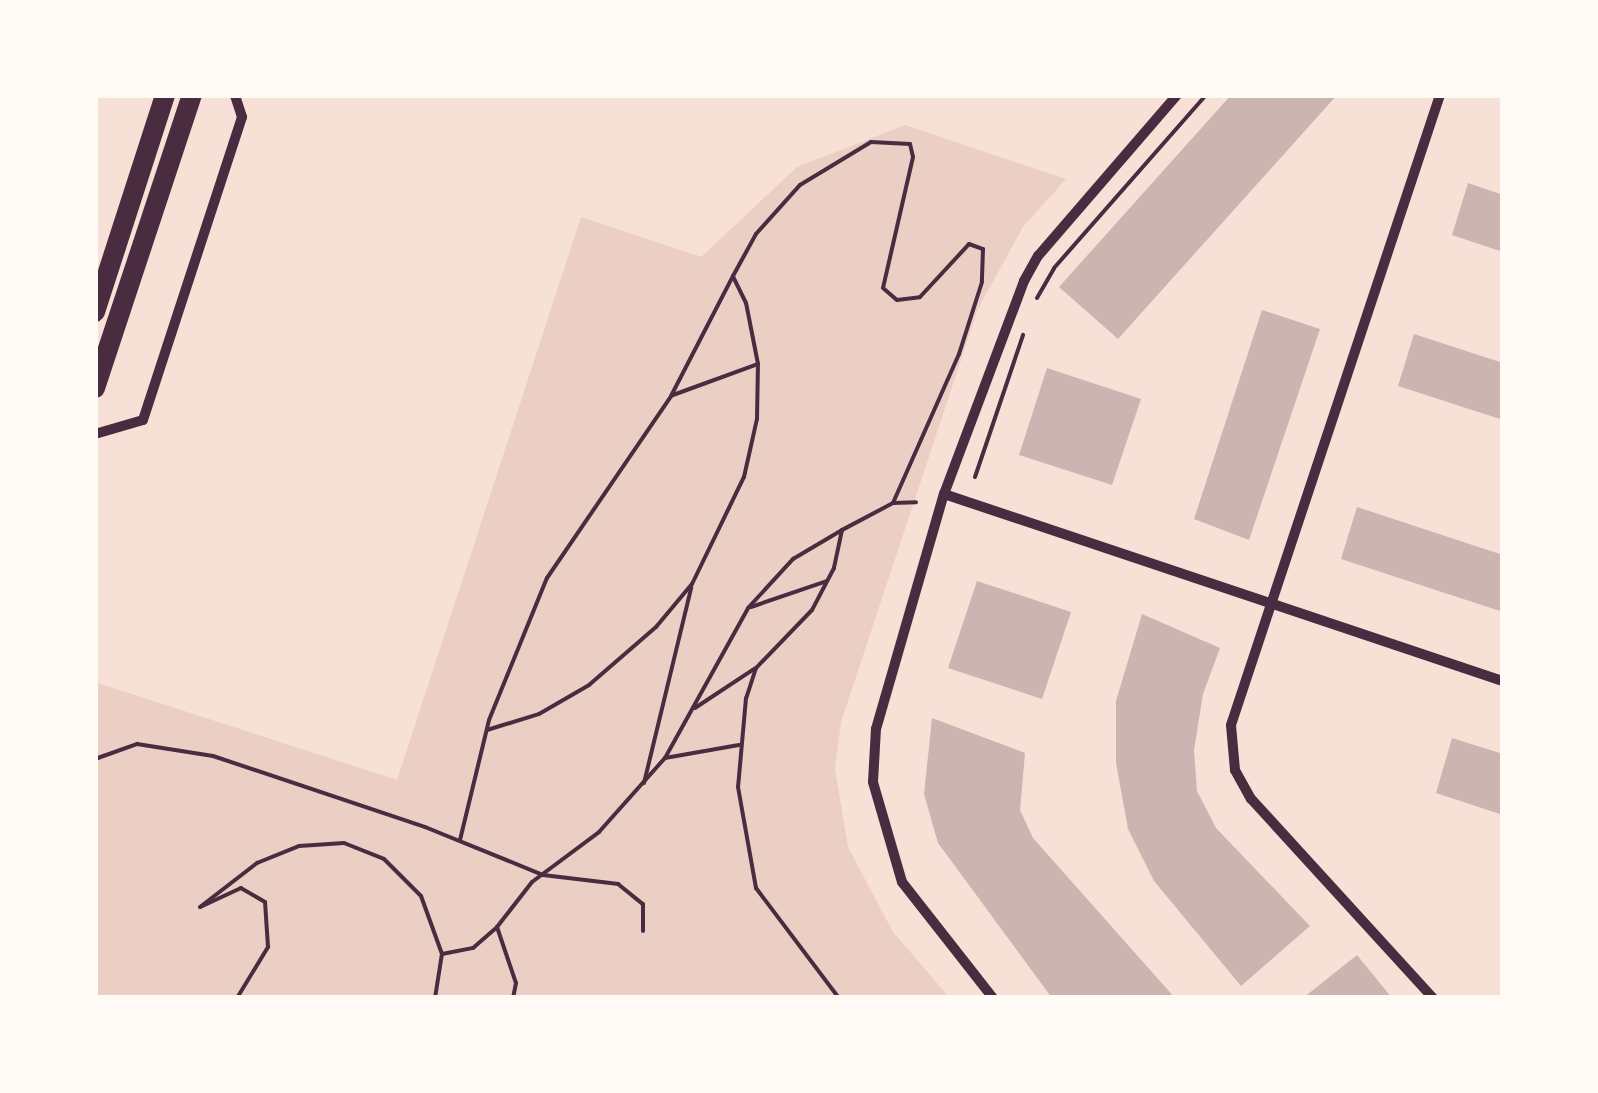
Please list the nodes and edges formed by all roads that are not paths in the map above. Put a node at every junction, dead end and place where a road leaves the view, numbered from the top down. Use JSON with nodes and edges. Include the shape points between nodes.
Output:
{"nodes":[{"id":1,"x":165,"y":95,"type":"edge"},
{"id":2,"x":192,"y":95,"type":"edge"},
{"id":3,"x":234,"y":95,"type":"edge"},
{"id":4,"x":1177,"y":95,"type":"edge"},
{"id":5,"x":1440,"y":95,"type":"edge"},
{"id":6,"x":95,"y":312,"type":"edge"},
{"id":7,"x":95,"y":388,"type":"edge"},
{"id":8,"x":95,"y":434,"type":"edge"},
{"id":9,"x":944,"y":494,"type":"junction"},
{"id":10,"x":1270,"y":602,"type":"junction"},
{"id":11,"x":1503,"y":682,"type":"edge"},
{"id":12,"x":993,"y":998,"type":"edge"},
{"id":13,"x":1433,"y":998,"type":"edge"}],
"edges":[{"from":1,"to":6,"type":"main road"},
{"from":2,"to":7,"type":"main road"},
{"from":3,"to":8,"type":"street","via":[[242,117],[143,420]]},
{"from":4,"to":9,"type":"street","via":[[1038,256],[1006,322]]},
{"from":5,"to":10,"type":"street"},
{"from":9,"to":10,"type":"street"},
{"from":9,"to":12,"type":"street","via":[[887,681],[873,782],[902,882]]},
{"from":10,"to":11,"type":"street"},
{"from":10,"to":13,"type":"street","via":[[1231,725],[1235,770],[1337,898]]}]}
